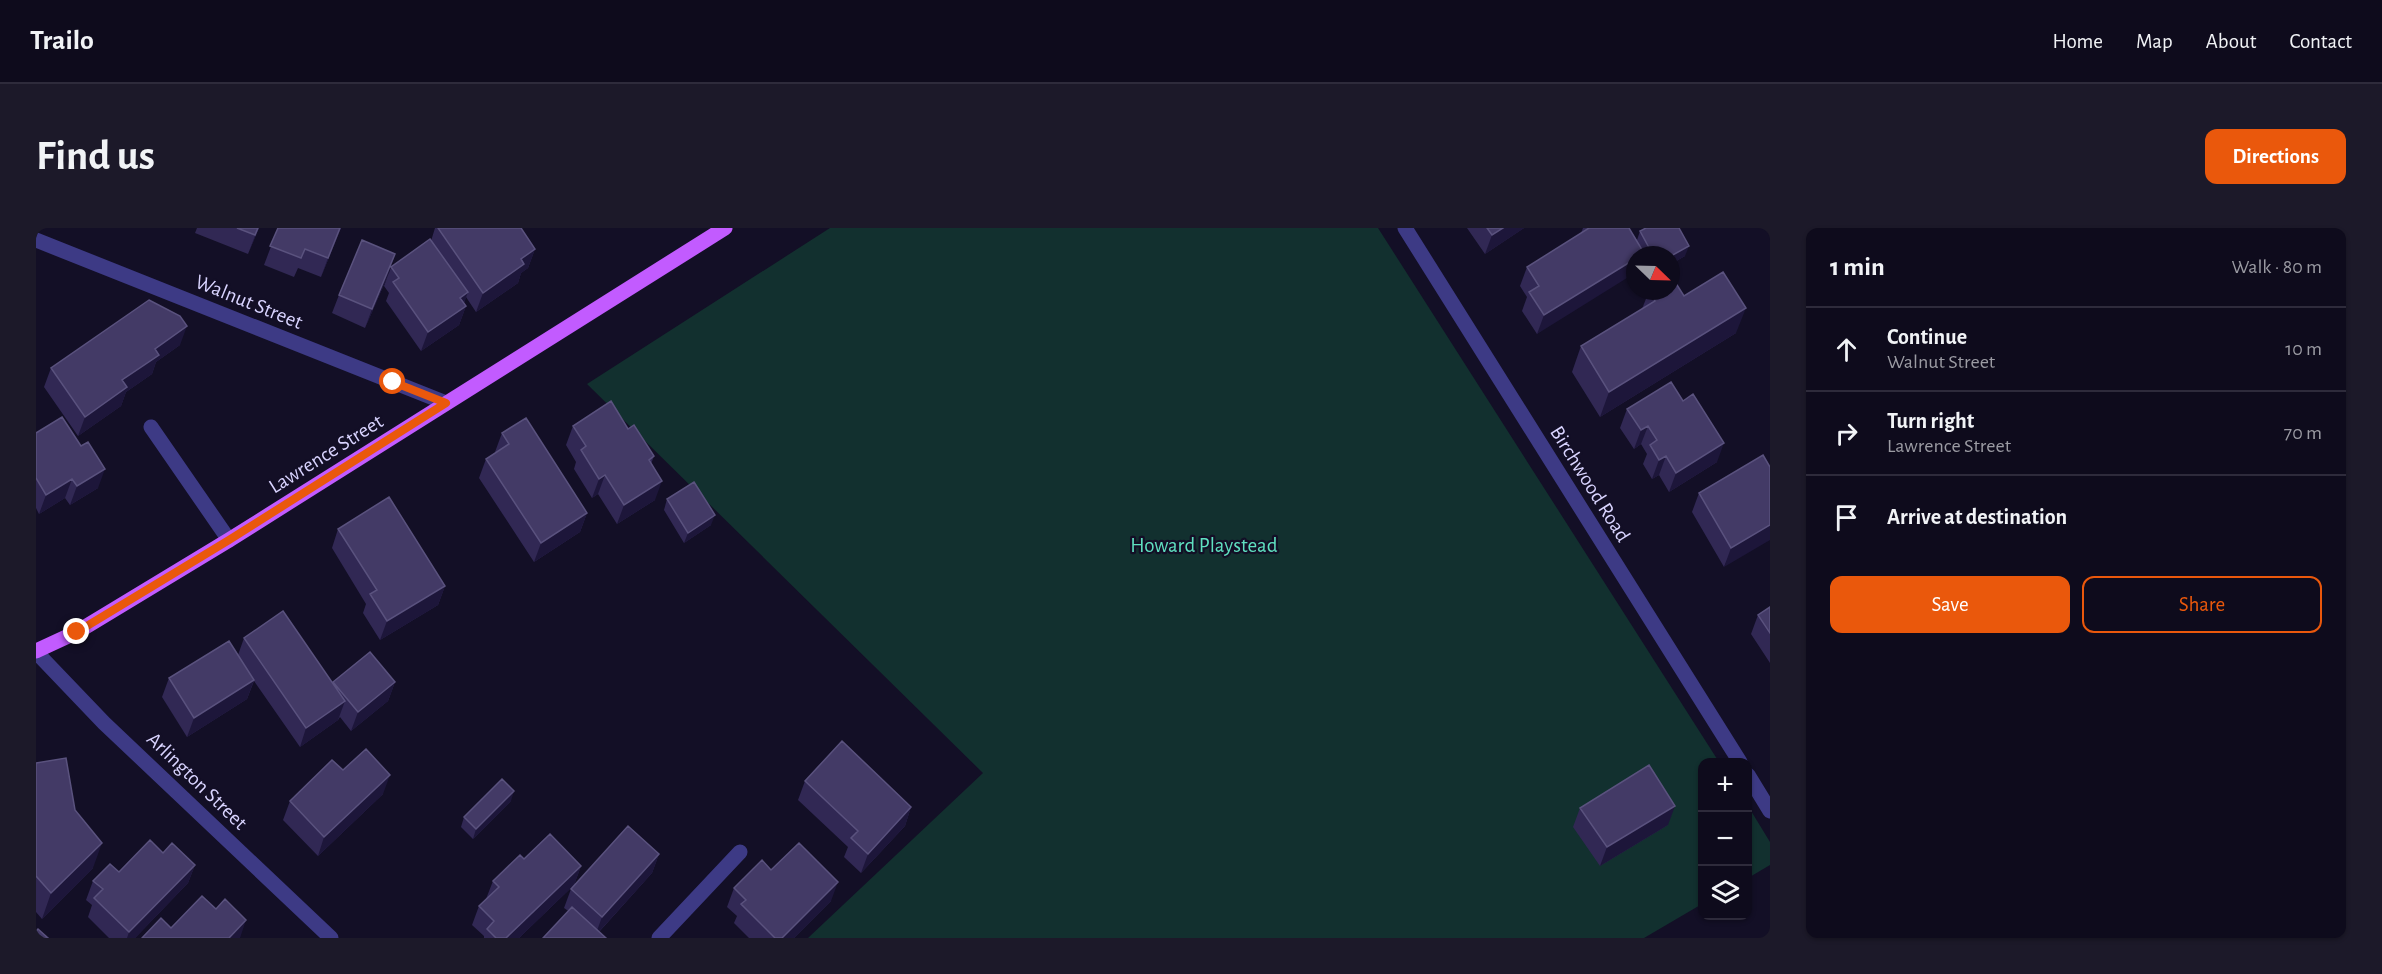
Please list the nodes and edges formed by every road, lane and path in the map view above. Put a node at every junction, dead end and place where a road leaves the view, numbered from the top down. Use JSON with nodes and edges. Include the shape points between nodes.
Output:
{"nodes":[{"id":1,"x":725,"y":228,"type":"edge"},
{"id":2,"x":1405,"y":228,"type":"edge"},
{"id":3,"x":36,"y":240,"type":"edge"},
{"id":4,"x":446,"y":403,"type":"junction"},
{"id":5,"x":151,"y":427,"type":"dead end"},
{"id":6,"x":229,"y":540,"type":"junction"},
{"id":7,"x":36,"y":652,"type":"edge"},
{"id":8,"x":1737,"y":758,"type":"edge"},
{"id":9,"x":1752,"y":782,"type":"edge"},
{"id":10,"x":1770,"y":811,"type":"edge"},
{"id":11,"x":740,"y":852,"type":"dead end"},
{"id":12,"x":331,"y":938,"type":"edge"},
{"id":13,"x":659,"y":938,"type":"edge"}],
"edges":[{"from":1,"to":4,"type":"main road","name":"Lawrence Street"},
{"from":2,"to":8,"type":"street","name":"Birchwood Road"},
{"from":3,"to":4,"type":"street","name":"Walnut Street"},
{"from":4,"to":6,"type":"main road","name":"Lawrence Street"},
{"from":5,"to":6,"type":"street"},
{"from":6,"to":7,"type":"main road","name":"Lawrence Street","via":[[77,632]]},
{"from":7,"to":12,"type":"street","name":"Arlington Street","via":[[104,723]]},
{"from":9,"to":10,"type":"street"},
{"from":11,"to":13,"type":"street"}]}
